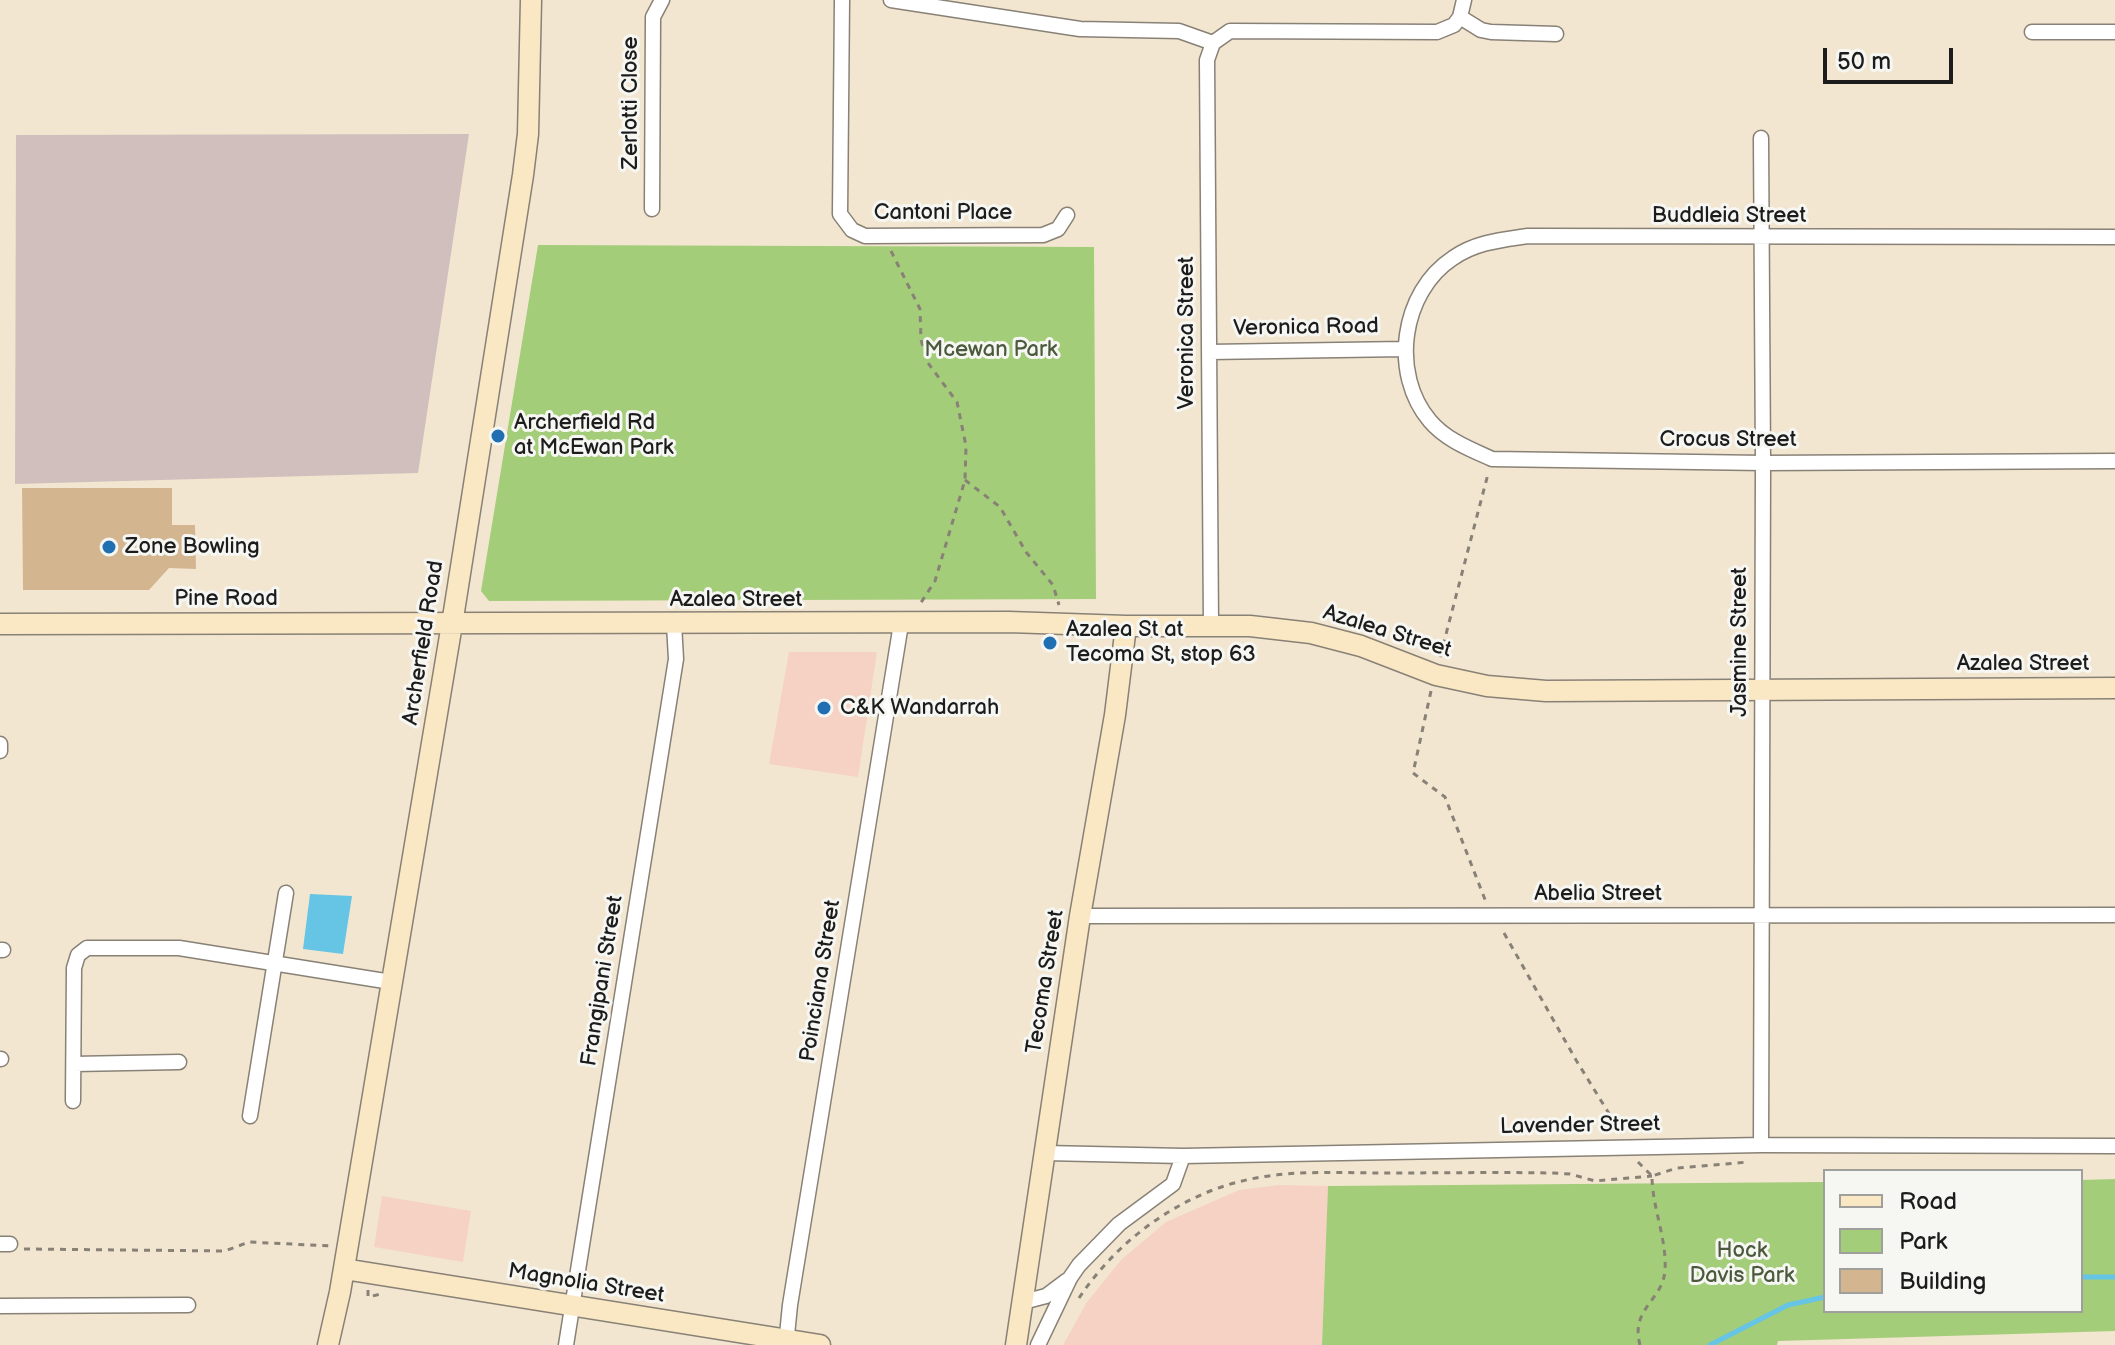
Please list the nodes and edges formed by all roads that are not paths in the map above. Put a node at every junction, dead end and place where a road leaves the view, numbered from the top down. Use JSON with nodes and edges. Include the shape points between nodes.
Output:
{"nodes":[{"id":1,"x":531,"y":0,"type":"edge"},
{"id":2,"x":662,"y":0,"type":"edge"},
{"id":3,"x":842,"y":0,"type":"edge"},
{"id":4,"x":891,"y":0,"type":"edge"},
{"id":5,"x":1464,"y":0,"type":"edge"},
{"id":6,"x":1460,"y":17,"type":"junction"},
{"id":7,"x":2032,"y":32,"type":"dead end"},
{"id":8,"x":2115,"y":32,"type":"edge"},
{"id":9,"x":1556,"y":34,"type":"dead end"},
{"id":10,"x":1213,"y":43,"type":"junction"},
{"id":11,"x":1761,"y":138,"type":"dead end"},
{"id":12,"x":652,"y":209,"type":"dead end"},
{"id":13,"x":1067,"y":215,"type":"dead end"},
{"id":14,"x":2115,"y":237,"type":"edge"},
{"id":15,"x":1761,"y":239,"type":"junction"},
{"id":16,"x":1404,"y":349,"type":"junction"},
{"id":17,"x":1209,"y":352,"type":"junction"},
{"id":18,"x":2115,"y":461,"type":"edge"},
{"id":19,"x":1763,"y":463,"type":"junction"},
{"id":20,"x":0,"y":624,"type":"edge"},
{"id":21,"x":452,"y":624,"type":"junction"},
{"id":22,"x":674,"y":624,"type":"junction"},
{"id":23,"x":901,"y":624,"type":"junction"},
{"id":24,"x":1211,"y":625,"type":"junction"},
{"id":25,"x":1126,"y":626,"type":"junction"},
{"id":26,"x":2115,"y":688,"type":"edge"},
{"id":27,"x":1761,"y":689,"type":"junction"},
{"id":28,"x":0,"y":744,"type":"edge"},
{"id":29,"x":0,"y":751,"type":"edge"},
{"id":30,"x":286,"y":893,"type":"dead end"},
{"id":31,"x":2115,"y":915,"type":"edge"},
{"id":32,"x":1080,"y":916,"type":"junction"},
{"id":33,"x":1762,"y":917,"type":"junction"},
{"id":34,"x":275,"y":962,"type":"junction"},
{"id":35,"x":391,"y":982,"type":"junction"},
{"id":36,"x":179,"y":1062,"type":"dead end"},
{"id":37,"x":74,"y":1064,"type":"junction"},
{"id":38,"x":73,"y":1101,"type":"dead end"},
{"id":39,"x":250,"y":1116,"type":"dead end"},
{"id":40,"x":1761,"y":1145,"type":"junction"},
{"id":41,"x":2115,"y":1146,"type":"edge"},
{"id":42,"x":1045,"y":1153,"type":"junction"},
{"id":43,"x":1183,"y":1156,"type":"junction"},
{"id":44,"x":344,"y":1269,"type":"junction"},
{"id":45,"x":1070,"y":1278,"type":"junction"},
{"id":46,"x":340,"y":1292,"type":"junction"},
{"id":47,"x":1023,"y":1302,"type":"junction"},
{"id":48,"x":188,"y":1305,"type":"dead end"},
{"id":49,"x":0,"y":1306,"type":"edge"},
{"id":50,"x":573,"y":1306,"type":"junction"},
{"id":51,"x":786,"y":1342,"type":"edge"},
{"id":52,"x":328,"y":1345,"type":"edge"},
{"id":53,"x":343,"y":1345,"type":"edge"},
{"id":54,"x":566,"y":1345,"type":"edge"},
{"id":55,"x":820,"y":1345,"type":"edge"},
{"id":56,"x":1016,"y":1345,"type":"edge"},
{"id":57,"x":1038,"y":1345,"type":"edge"}],
"edges":[{"from":1,"to":21,"type":"street","name":"Archerfield Road","via":[[528,134]]},
{"from":2,"to":12,"type":"street","name":"Zerlotti Close","via":[[653,17]]},
{"from":3,"to":13,"type":"street","name":"Cantoni Place","via":[[840,214],[852,230],[865,236],[1043,235],[1058,229]]},
{"from":4,"to":10,"type":"street","via":[[1080,29],[1179,31]]},
{"from":5,"to":6,"type":"street"},
{"from":6,"to":9,"type":"street","via":[[1491,32]]},
{"from":6,"to":10,"type":"street","via":[[1437,32],[1230,31]]},
{"from":7,"to":8,"type":"street"},
{"from":10,"to":17,"type":"street","name":"Veronica Street","via":[[1207,60]]},
{"from":11,"to":15,"type":"street","name":"Jasmine Street"},
{"from":14,"to":15,"type":"street","name":"Buddleia Street"},
{"from":15,"to":16,"type":"street","name":"Buddleia Street","via":[[1528,236],[1487,241],[1452,258],[1429,280],[1411,316]]},
{"from":15,"to":19,"type":"street","name":"Jasmine Street"},
{"from":16,"to":17,"type":"street","name":"Veronica Road"},
{"from":16,"to":19,"type":"street","name":"Crocus Street","via":[[1409,384],[1430,420],[1455,442],[1492,459]]},
{"from":17,"to":24,"type":"street","name":"Veronica Street"},
{"from":18,"to":19,"type":"street","name":"Crocus Street"},
{"from":19,"to":27,"type":"street","name":"Jasmine Street"},
{"from":20,"to":21,"type":"street","name":"Pine Road"},
{"from":21,"to":22,"type":"street","name":"Azalea Street"},
{"from":21,"to":35,"type":"street","name":"Archerfield Road"},
{"from":22,"to":23,"type":"street","name":"Azalea Street"},
{"from":22,"to":50,"type":"street","name":"Frangipani Street","via":[[676,659]]},
{"from":23,"to":25,"type":"street","name":"Azalea Street"},
{"from":23,"to":51,"type":"street","name":"Poinciana Street"},
{"from":24,"to":25,"type":"street","name":"Azalea Street"},
{"from":24,"to":27,"type":"street","name":"Azalea Street","via":[[1311,633],[1436,675],[1487,686],[1546,691]]},
{"from":25,"to":32,"type":"street","name":"Tecoma Street"},
{"from":26,"to":27,"type":"street","name":"Azalea Street"},
{"from":27,"to":33,"type":"street","name":"Jasmine Street"},
{"from":28,"to":29,"type":"street"},
{"from":30,"to":34,"type":"street"},
{"from":31,"to":33,"type":"street","name":"Abelia Street"},
{"from":32,"to":33,"type":"street","name":"Abelia Street"},
{"from":32,"to":42,"type":"street","name":"Tecoma Street"},
{"from":33,"to":40,"type":"street","name":"Jasmine Street"},
{"from":34,"to":35,"type":"street"},
{"from":34,"to":37,"type":"street","via":[[179,948],[87,948],[74,968]]},
{"from":34,"to":39,"type":"street"},
{"from":35,"to":44,"type":"street","name":"Archerfield Road"},
{"from":36,"to":37,"type":"street"},
{"from":37,"to":38,"type":"street"},
{"from":40,"to":41,"type":"street","name":"Lavender Street"},
{"from":40,"to":43,"type":"street","name":"Lavender Street"},
{"from":42,"to":43,"type":"street","name":"Lavender Street"},
{"from":42,"to":47,"type":"street","name":"Tecoma Street"},
{"from":43,"to":45,"type":"street","via":[[1173,1184],[1119,1224]]},
{"from":44,"to":46,"type":"street","name":"Archerfield Road"},
{"from":44,"to":50,"type":"street","name":"Magnolia Street"},
{"from":45,"to":47,"type":"street","via":[[1046,1296]]},
{"from":45,"to":57,"type":"street"},
{"from":46,"to":52,"type":"street","name":"Archerfield Road"},
{"from":46,"to":53,"type":"street","name":"Archerfield Road"},
{"from":47,"to":56,"type":"street","name":"Tecoma Street"},
{"from":48,"to":49,"type":"street"},
{"from":50,"to":51,"type":"street","name":"Magnolia Street"},
{"from":50,"to":54,"type":"street","name":"Frangipani Street"},
{"from":51,"to":55,"type":"street","name":"Magnolia Street"}]}
